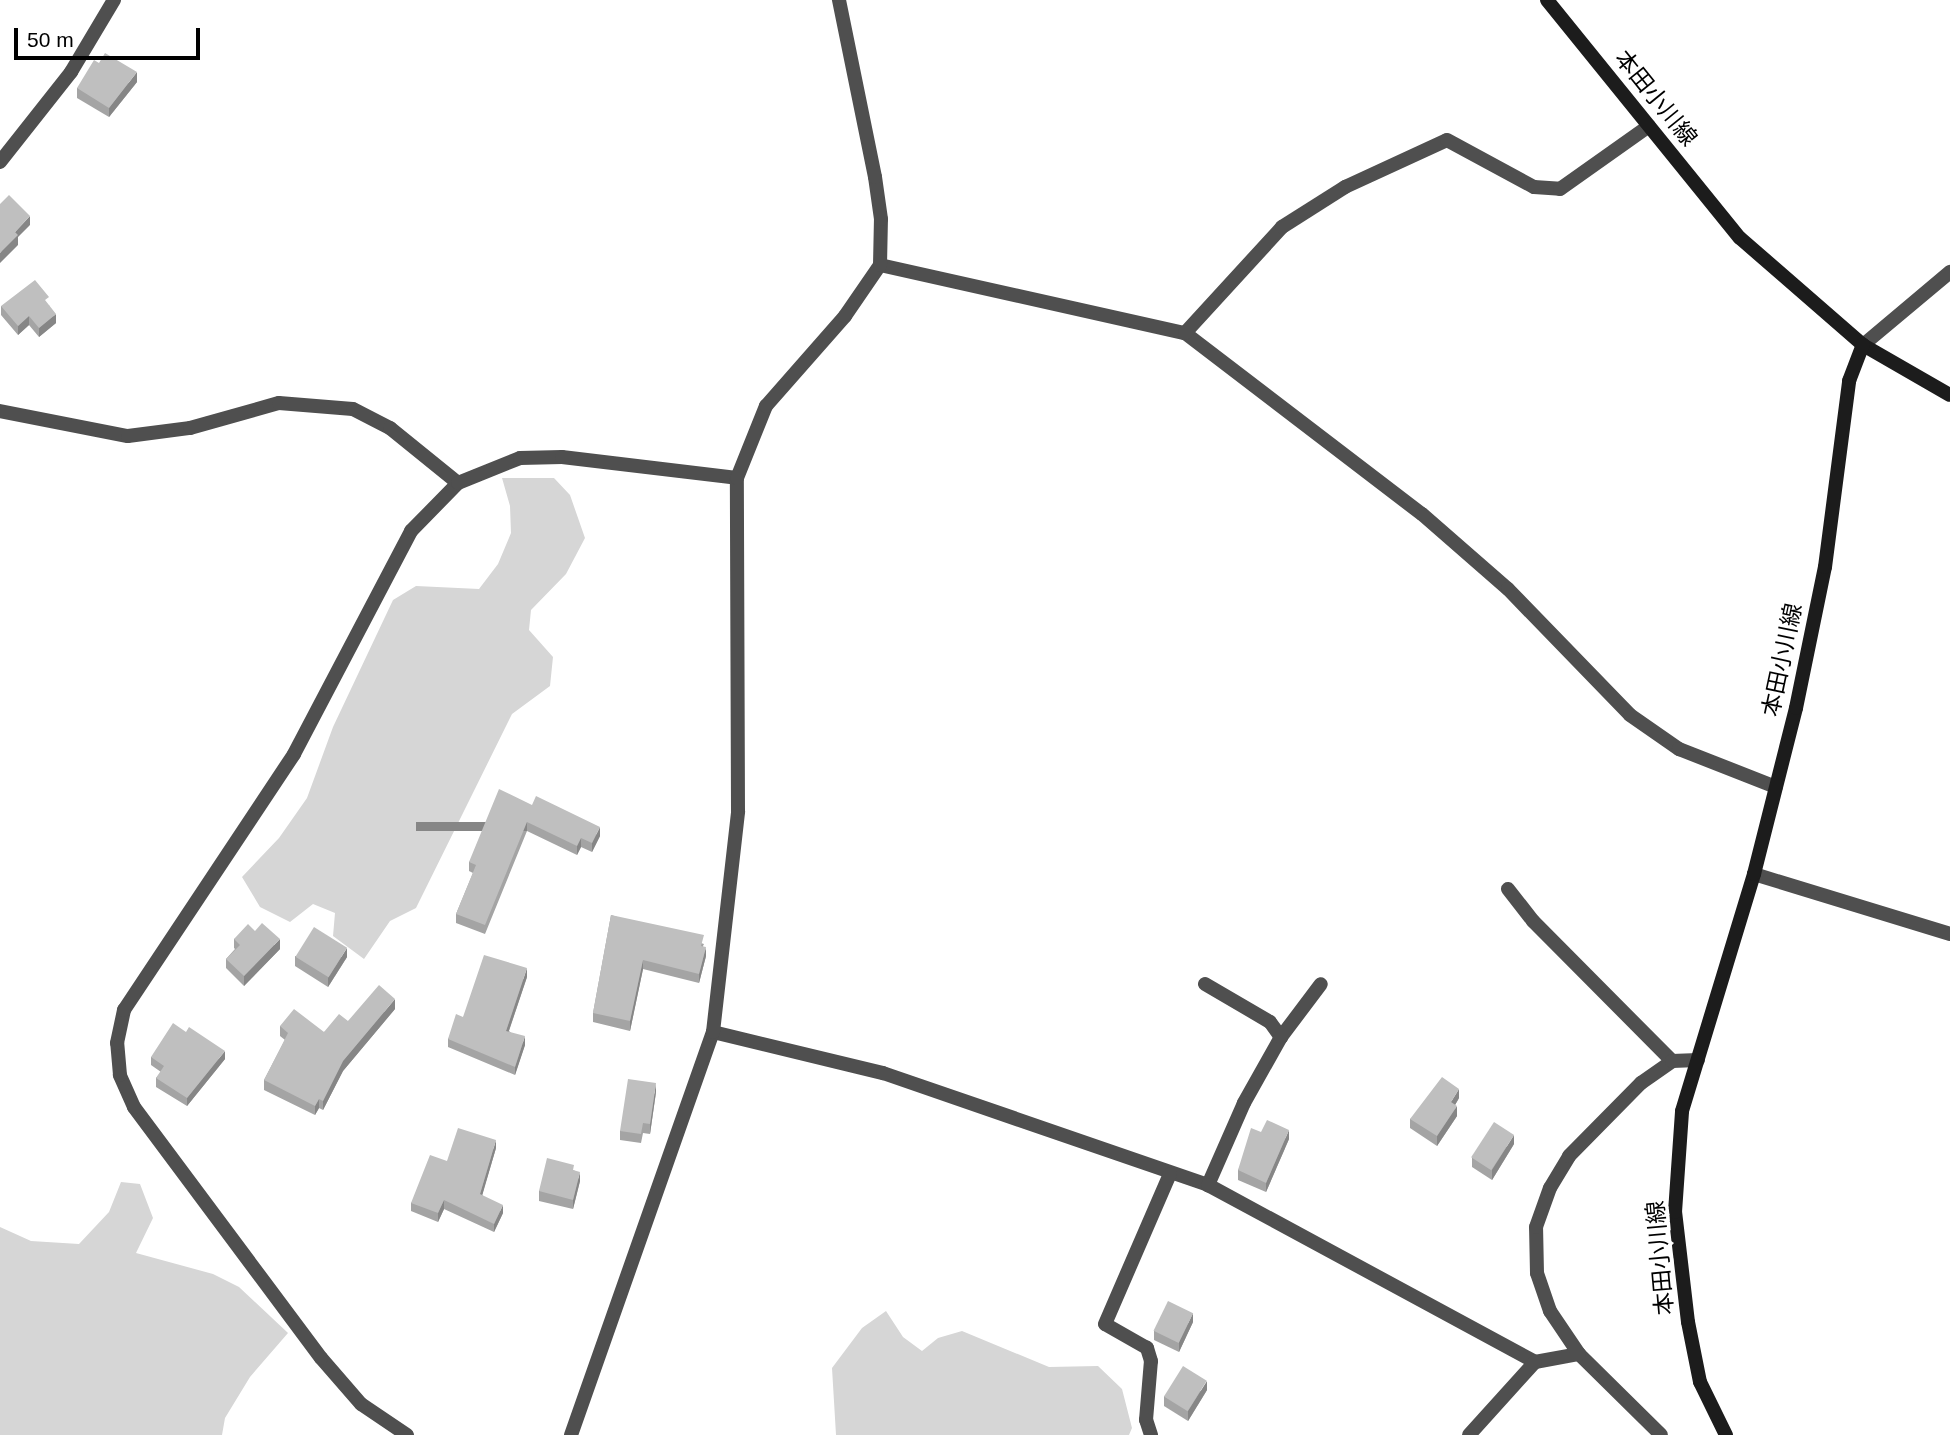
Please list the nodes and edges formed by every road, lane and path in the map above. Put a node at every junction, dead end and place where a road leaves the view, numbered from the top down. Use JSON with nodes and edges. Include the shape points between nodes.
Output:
{"nodes":[{"id":1,"x":114,"y":0,"type":"edge"},
{"id":2,"x":839,"y":0,"type":"edge"},
{"id":3,"x":1548,"y":0,"type":"edge"},
{"id":4,"x":1649,"y":126,"type":"junction"},
{"id":5,"x":2,"y":158,"type":"edge"},
{"id":6,"x":880,"y":265,"type":"junction"},
{"id":7,"x":1950,"y":272,"type":"edge"},
{"id":8,"x":1185,"y":333,"type":"junction"},
{"id":9,"x":1864,"y":345,"type":"junction"},
{"id":10,"x":1950,"y":395,"type":"edge"},
{"id":11,"x":0,"y":411,"type":"edge"},
{"id":12,"x":737,"y":478,"type":"junction"},
{"id":13,"x":458,"y":483,"type":"junction"},
{"id":14,"x":1776,"y":787,"type":"junction"},
{"id":15,"x":1754,"y":874,"type":"junction"},
{"id":16,"x":1508,"y":889,"type":"dead end"},
{"id":17,"x":1950,"y":934,"type":"edge"},
{"id":18,"x":1205,"y":984,"type":"dead end"},
{"id":19,"x":1321,"y":985,"type":"dead end"},
{"id":20,"x":713,"y":1032,"type":"junction"},
{"id":21,"x":1281,"y":1037,"type":"junction"},
{"id":22,"x":1698,"y":1060,"type":"junction"},
{"id":23,"x":1672,"y":1061,"type":"junction"},
{"id":24,"x":1170,"y":1174,"type":"junction"},
{"id":25,"x":1208,"y":1185,"type":"junction"},
{"id":26,"x":1578,"y":1354,"type":"junction"},
{"id":27,"x":1535,"y":1362,"type":"junction"},
{"id":28,"x":407,"y":1435,"type":"edge"},
{"id":29,"x":571,"y":1435,"type":"edge"},
{"id":30,"x":1151,"y":1435,"type":"edge"},
{"id":31,"x":1469,"y":1435,"type":"edge"},
{"id":32,"x":1661,"y":1435,"type":"edge"},
{"id":33,"x":1726,"y":1435,"type":"edge"}],
"edges":[{"from":1,"to":5,"type":"street","via":[[71,72]]},
{"from":2,"to":6,"type":"street","via":[[875,177],[881,219]]},
{"from":3,"to":4,"type":"main road","name":"本田小川線"},
{"from":4,"to":8,"type":"street","via":[[1560,189],[1534,187],[1447,139],[1345,187],[1282,227]]},
{"from":4,"to":9,"type":"main road","name":"本田小川線","via":[[1740,238]]},
{"from":6,"to":8,"type":"street"},
{"from":6,"to":12,"type":"street","via":[[845,316],[766,406]]},
{"from":7,"to":9,"type":"street"},
{"from":8,"to":14,"type":"street","via":[[1431,523],[1508,589],[1630,715],[1679,749]]},
{"from":9,"to":10,"type":"main road"},
{"from":9,"to":14,"type":"main road","name":"本田小川線","via":[[1849,381],[1825,567]]},
{"from":11,"to":13,"type":"street","via":[[128,436],[190,428],[279,403],[353,409],[390,428]]},
{"from":12,"to":13,"type":"street","via":[[562,457],[520,458]]},
{"from":12,"to":20,"type":"street","via":[[738,811]]},
{"from":13,"to":28,"type":"street","via":[[411,531],[294,754],[124,1010],[117,1043],[120,1075],[134,1107],[321,1358],[361,1404]]},
{"from":14,"to":15,"type":"main road","name":"本田小川線"},
{"from":15,"to":17,"type":"street"},
{"from":15,"to":22,"type":"main road","name":"本田小川線"},
{"from":16,"to":23,"type":"street","via":[[1533,921]]},
{"from":18,"to":21,"type":"street","via":[[1270,1022]]},
{"from":19,"to":21,"type":"street"},
{"from":20,"to":24,"type":"street","via":[[883,1073]]},
{"from":20,"to":29,"type":"street"},
{"from":21,"to":25,"type":"street","via":[[1244,1102]]},
{"from":22,"to":23,"type":"street"},
{"from":22,"to":33,"type":"main road","name":"本田小川線","via":[[1682,1111],[1675,1212],[1700,1382]]},
{"from":23,"to":26,"type":"street","via":[[1641,1083],[1569,1156],[1549,1188],[1536,1227],[1537,1272],[1546,1298]]},
{"from":24,"to":25,"type":"street"},
{"from":24,"to":30,"type":"street","via":[[1105,1324],[1147,1348],[1151,1361],[1146,1420]]},
{"from":25,"to":27,"type":"street"},
{"from":26,"to":27,"type":"street"},
{"from":26,"to":32,"type":"street"},
{"from":27,"to":31,"type":"street"}]}
